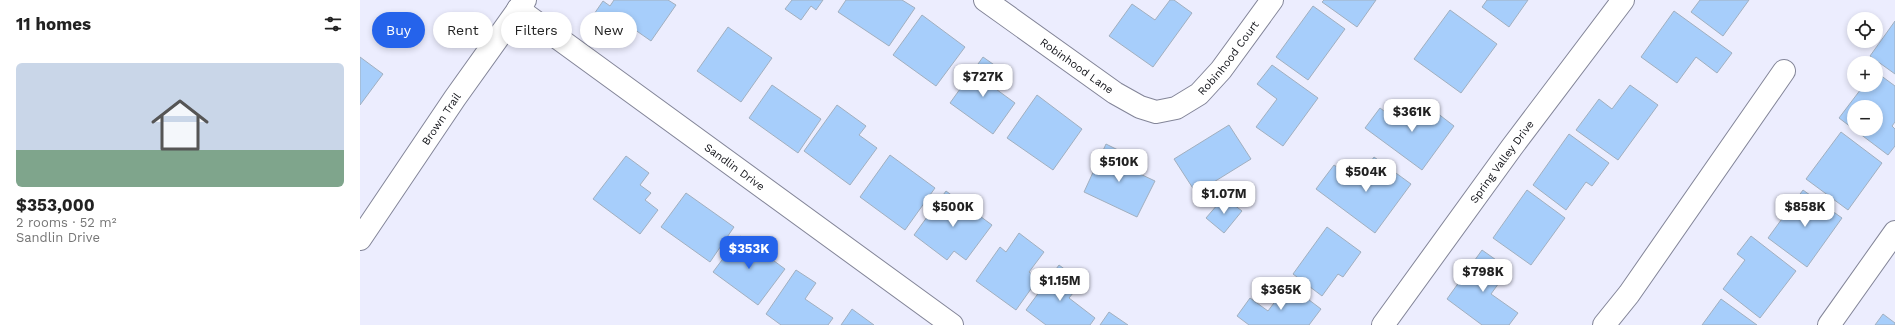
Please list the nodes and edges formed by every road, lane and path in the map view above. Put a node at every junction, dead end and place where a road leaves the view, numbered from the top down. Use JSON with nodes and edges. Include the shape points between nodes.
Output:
{"nodes":[{"id":1,"x":985,"y":0,"type":"edge"},
{"id":2,"x":1272,"y":0,"type":"edge"},
{"id":3,"x":1623,"y":0,"type":"edge"},
{"id":4,"x":522,"y":5,"type":"edge"},
{"id":5,"x":1784,"y":71,"type":"dead end"},
{"id":6,"x":1176,"y":108,"type":"joint"},
{"id":7,"x":1895,"y":232,"type":"edge"},
{"id":8,"x":360,"y":239,"type":"edge"},
{"id":9,"x":952,"y":325,"type":"edge"},
{"id":10,"x":1384,"y":325,"type":"edge"},
{"id":11,"x":1604,"y":325,"type":"edge"},
{"id":12,"x":1829,"y":325,"type":"edge"}],
"edges":[{"from":1,"to":6,"type":"street","name":"Robinhood Lane","via":[[1115,93],[1140,107],[1156,112]]},
{"from":2,"to":6,"type":"street","name":"Robinhood Court","via":[[1221,70],[1199,94]]},
{"from":3,"to":10,"type":"street","name":"Spring Valley Drive","via":[[1512,147]]},
{"from":4,"to":8,"type":"street","name":"Brown Trail","via":[[455,98]]},
{"from":4,"to":9,"type":"street","name":"Sandlin Drive"},
{"from":5,"to":11,"type":"street","via":[[1629,294]]},
{"from":7,"to":12,"type":"street"}]}
